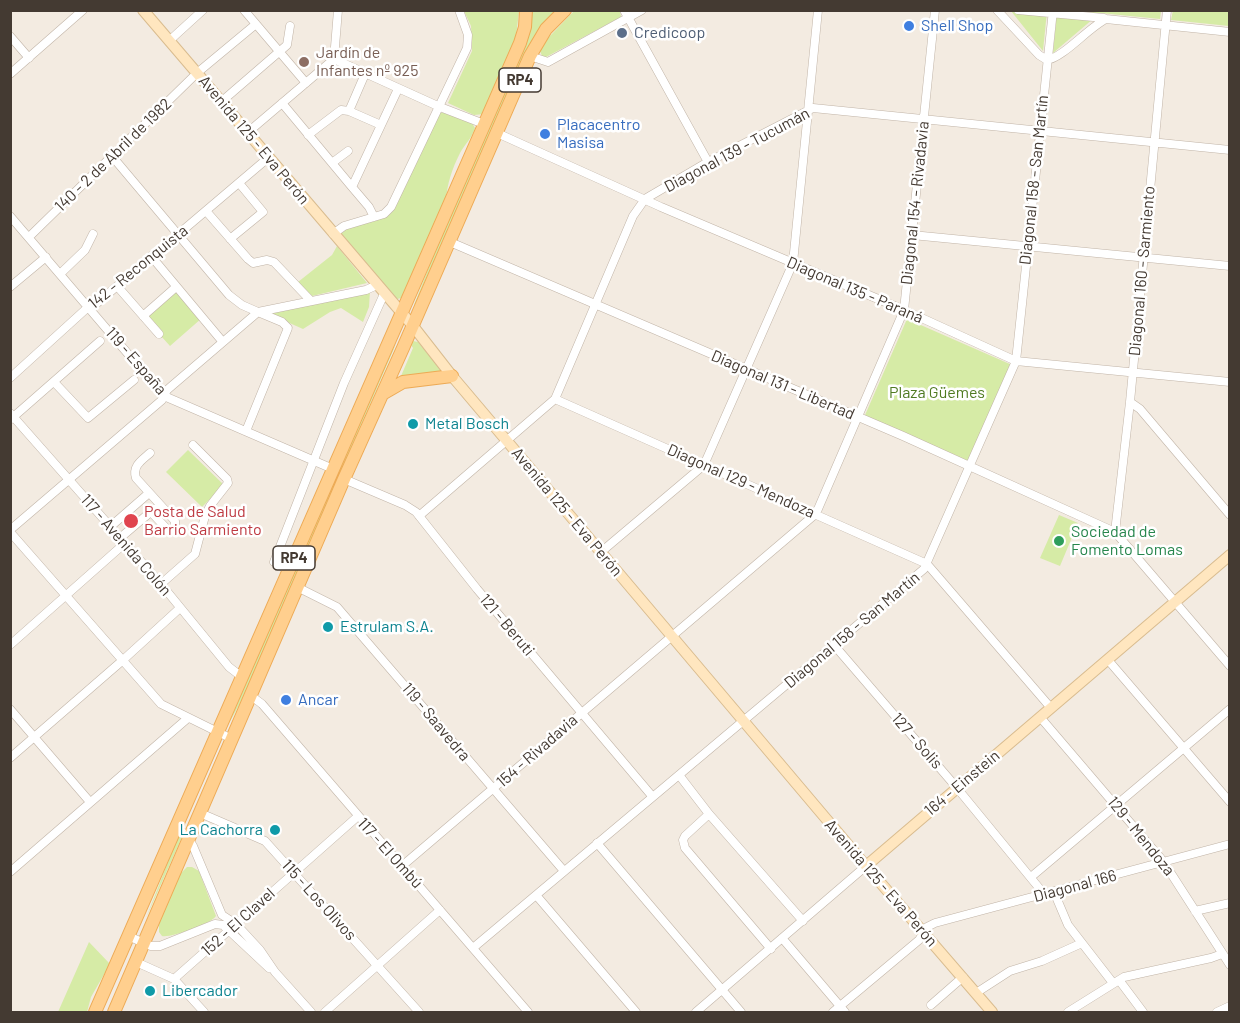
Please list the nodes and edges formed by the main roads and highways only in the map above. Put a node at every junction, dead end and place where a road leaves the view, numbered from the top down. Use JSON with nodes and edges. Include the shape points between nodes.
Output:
{"nodes":[{"id":1,"x":526,"y":10,"type":"edge"},
{"id":2,"x":565,"y":10,"type":"edge"},
{"id":3,"x":452,"y":376,"type":"road end"},
{"id":4,"x":383,"y":394,"type":"junction"},
{"id":5,"x":95,"y":1012,"type":"edge"},
{"id":6,"x":114,"y":1012,"type":"edge"}],
"edges":[{"from":1,"to":5,"type":"main road","number":"RP4","via":[[524,34]]},
{"from":2,"to":4,"type":"main road","number":"RP4","via":[[546,29],[530,56]]},
{"from":3,"to":4,"type":"main road","via":[[403,382]]},
{"from":4,"to":6,"type":"main road","number":"RP4"}]}
